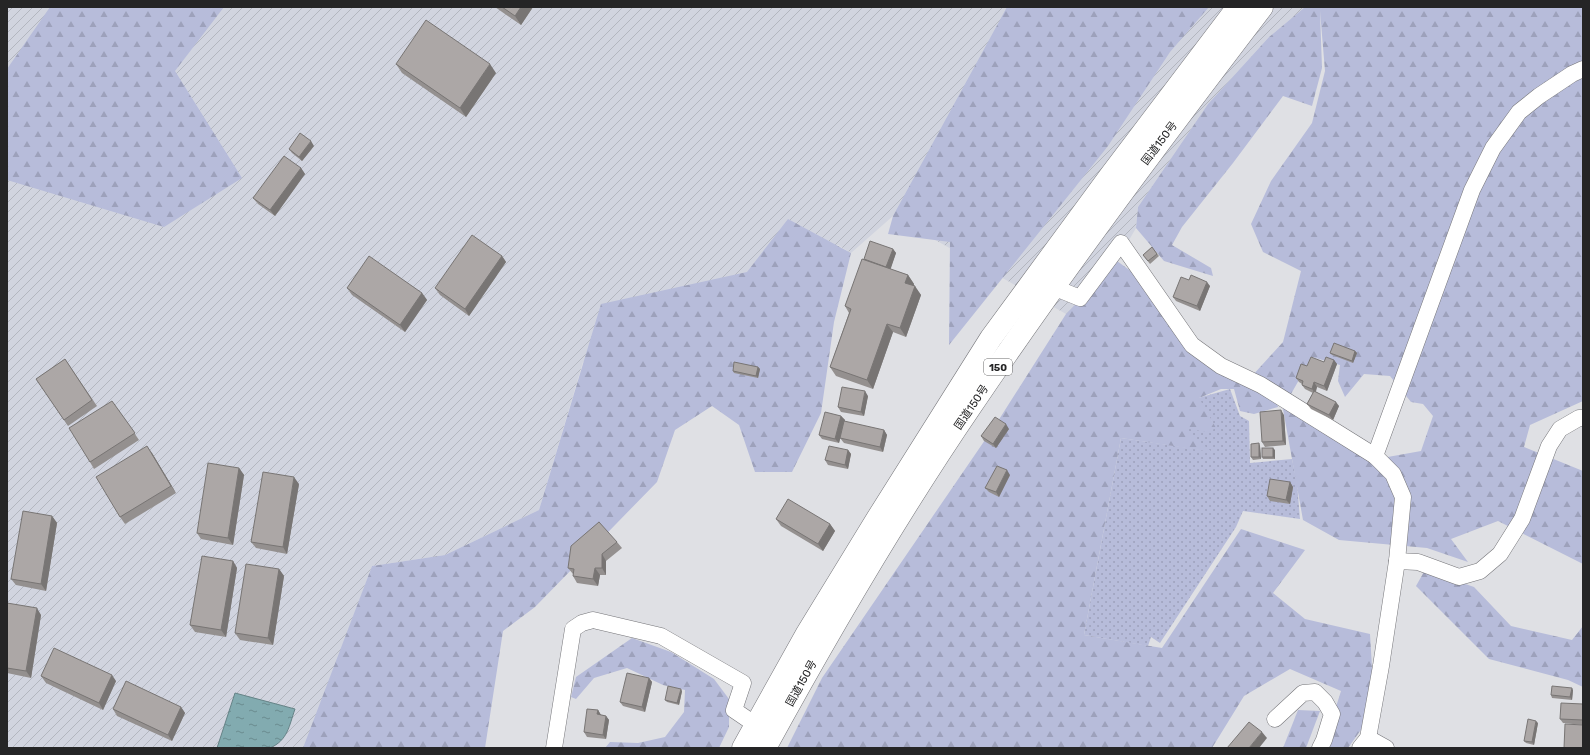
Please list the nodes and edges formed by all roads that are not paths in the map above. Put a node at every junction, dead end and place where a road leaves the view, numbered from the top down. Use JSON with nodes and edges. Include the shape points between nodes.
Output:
{"nodes":[{"id":1,"x":1238,"y":7,"type":"edge"},
{"id":2,"x":1262,"y":7,"type":"edge"},
{"id":3,"x":1583,"y":68,"type":"edge"},
{"id":4,"x":1054,"y":287,"type":"junction"},
{"id":5,"x":1583,"y":418,"type":"edge"},
{"id":6,"x":1375,"y":456,"type":"junction"},
{"id":7,"x":1397,"y":561,"type":"junction"},
{"id":8,"x":1275,"y":719,"type":"dead end"},
{"id":9,"x":756,"y":725,"type":"junction"},
{"id":10,"x":1364,"y":743,"type":"edge"},
{"id":11,"x":554,"y":748,"type":"edge"},
{"id":12,"x":743,"y":748,"type":"edge"},
{"id":13,"x":765,"y":748,"type":"edge"},
{"id":14,"x":1320,"y":748,"type":"edge"},
{"id":15,"x":1386,"y":748,"type":"edge"}],
"edges":[{"from":1,"to":9,"type":"highway","name":"国道150号","number":"150","via":[[991,338],[877,519]]},
{"from":2,"to":4,"type":"highway","name":"国道150号","number":"150"},
{"from":3,"to":6,"type":"street","via":[[1519,112],[1494,148],[1472,190]]},
{"from":4,"to":6,"type":"street","via":[[1080,298],[1121,243],[1192,344],[1221,366],[1261,385]]},
{"from":4,"to":13,"type":"highway","name":"国道150号","number":"150","via":[[970,407],[890,531],[819,649]]},
{"from":5,"to":7,"type":"street","via":[[1560,429],[1549,446],[1522,519],[1500,554],[1480,571],[1459,577],[1418,562]]},
{"from":6,"to":7,"type":"street","via":[[1394,474],[1403,497]]},
{"from":7,"to":10,"type":"street","via":[[1381,666]]},
{"from":8,"to":14,"type":"street","via":[[1303,692],[1315,692],[1332,714]]},
{"from":9,"to":11,"type":"street","via":[[734,710],[743,683],[661,636],[593,620],[573,629]]},
{"from":9,"to":12,"type":"highway","name":"国道150号","number":"150"},
{"from":10,"to":15,"type":"street"}]}
